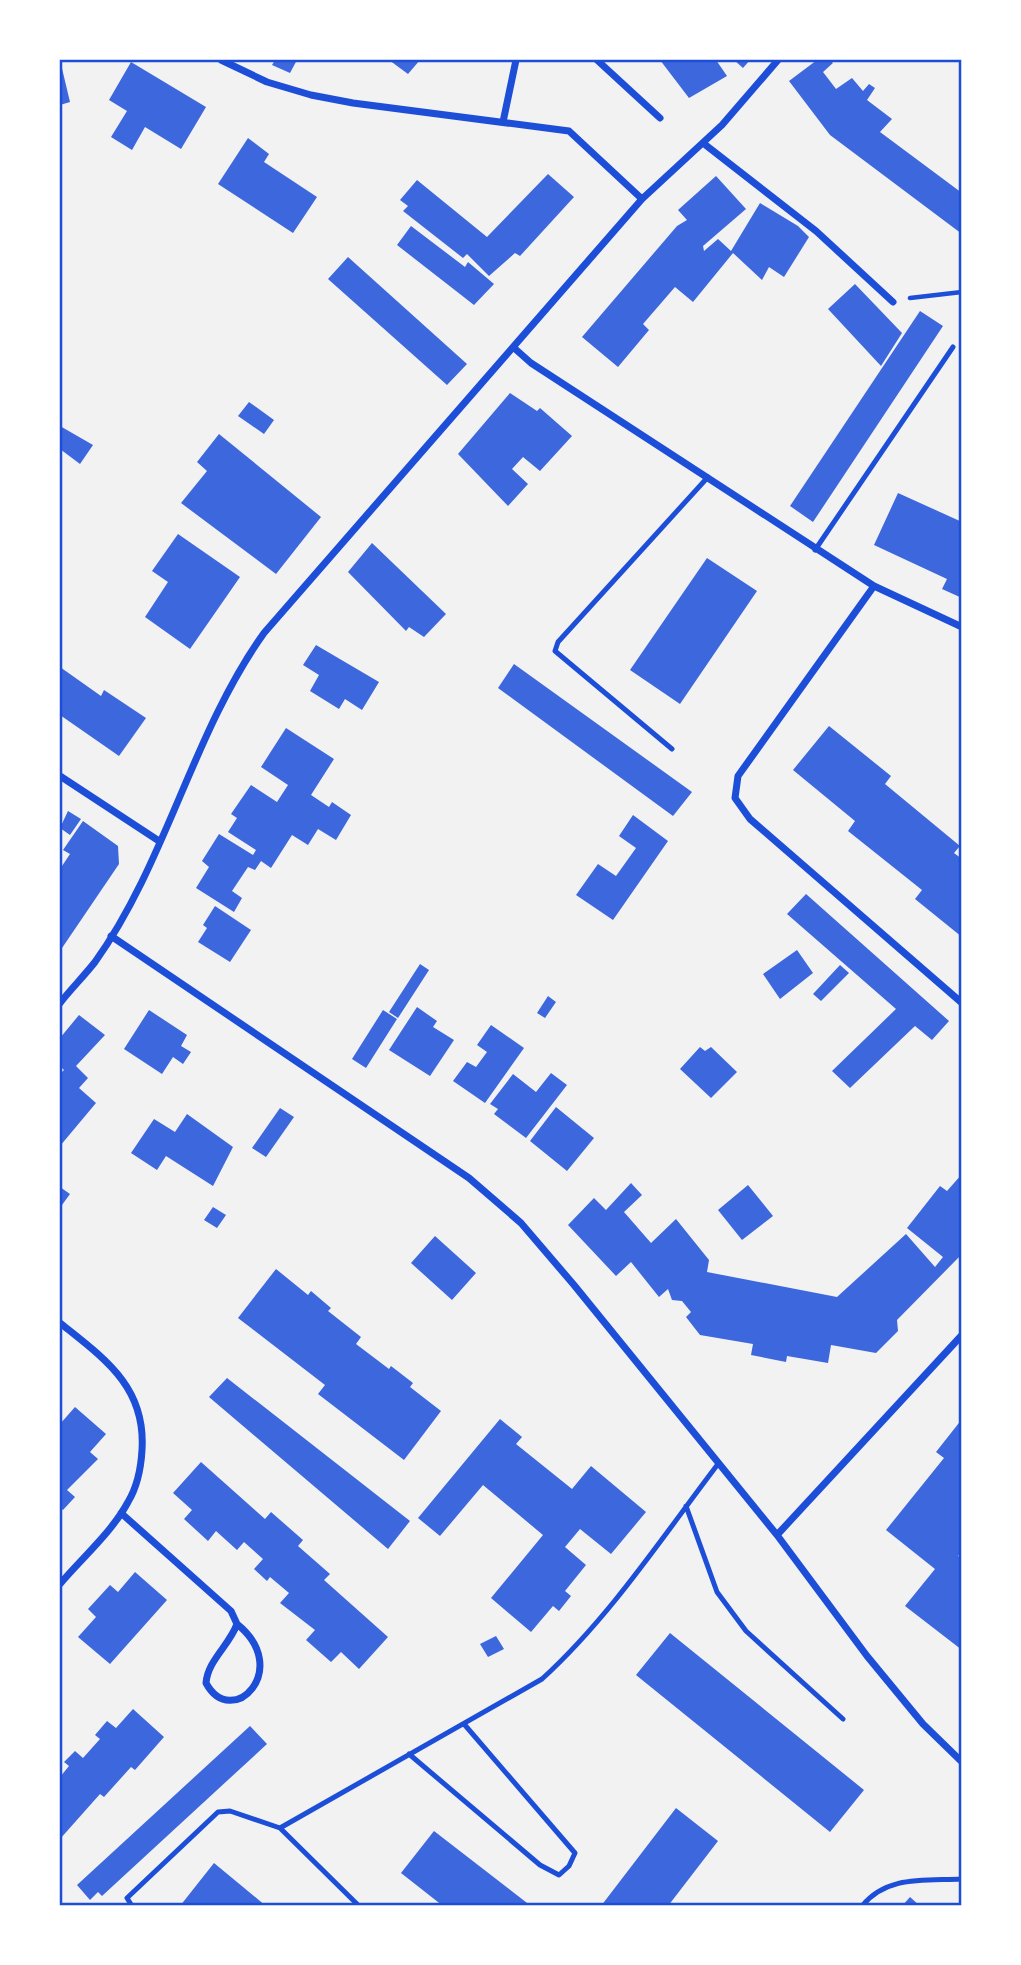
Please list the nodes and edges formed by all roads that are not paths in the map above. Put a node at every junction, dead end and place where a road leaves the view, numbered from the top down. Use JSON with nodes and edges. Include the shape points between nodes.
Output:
{"nodes":[{"id":1,"x":221,"y":60,"type":"edge"},
{"id":2,"x":516,"y":60,"type":"edge"},
{"id":3,"x":597,"y":60,"type":"edge"},
{"id":4,"x":778,"y":60,"type":"edge"},
{"id":5,"x":660,"y":118,"type":"dead end"},
{"id":6,"x":503,"y":122,"type":"junction"},
{"id":7,"x":703,"y":143,"type":"junction"},
{"id":8,"x":642,"y":199,"type":"junction"},
{"id":9,"x":893,"y":302,"type":"road end"},
{"id":10,"x":513,"y":346,"type":"junction"},
{"id":11,"x":953,"y":347,"type":"dead end"},
{"id":12,"x":708,"y":477,"type":"junction"},
{"id":13,"x":815,"y":550,"type":"junction"},
{"id":14,"x":874,"y":586,"type":"junction"},
{"id":15,"x":961,"y":627,"type":"edge"},
{"id":16,"x":673,"y":750,"type":"dead end"},
{"id":17,"x":60,"y":776,"type":"edge"},
{"id":18,"x":159,"y":841,"type":"junction"},
{"id":19,"x":111,"y":936,"type":"junction"},
{"id":20,"x":60,"y":1003,"type":"edge"},
{"id":21,"x":961,"y":1003,"type":"edge"},
{"id":22,"x":60,"y":1323,"type":"edge"},
{"id":23,"x":961,"y":1335,"type":"edge"},
{"id":24,"x":718,"y":1464,"type":"junction"},
{"id":25,"x":686,"y":1506,"type":"junction"},
{"id":26,"x":121,"y":1513,"type":"junction"},
{"id":27,"x":777,"y":1535,"type":"junction"},
{"id":28,"x":60,"y":1584,"type":"edge"},
{"id":29,"x":237,"y":1624,"type":"junction"},
{"id":30,"x":843,"y":1720,"type":"dead end"},
{"id":31,"x":464,"y":1724,"type":"junction"},
{"id":32,"x":409,"y":1754,"type":"junction"},
{"id":33,"x":961,"y":1762,"type":"edge"},
{"id":34,"x":280,"y":1828,"type":"junction"},
{"id":35,"x":961,"y":1879,"type":"edge"},
{"id":36,"x":132,"y":1906,"type":"edge"},
{"id":37,"x":359,"y":1906,"type":"edge"},
{"id":38,"x":862,"y":1906,"type":"edge"}],
"edges":[{"from":1,"to":6,"type":"street","via":[[267,82],[311,95]]},
{"from":2,"to":6,"type":"street"},
{"from":3,"to":5,"type":"street"},
{"from":4,"to":7,"type":"street"},
{"from":6,"to":8,"type":"street","via":[[569,131]]},
{"from":7,"to":8,"type":"street"},
{"from":7,"to":9,"type":"street","via":[[816,231]]},
{"from":8,"to":10,"type":"street"},
{"from":10,"to":12,"type":"street","via":[[531,363]]},
{"from":10,"to":18,"type":"street","via":[[264,633],[218,712]]},
{"from":11,"to":13,"type":"lane"},
{"from":12,"to":13,"type":"street"},
{"from":12,"to":16,"type":"lane","via":[[558,642],[555,651]]},
{"from":13,"to":14,"type":"street"},
{"from":14,"to":15,"type":"street"},
{"from":14,"to":21,"type":"street","via":[[738,776],[735,798],[750,819]]},
{"from":17,"to":18,"type":"street"},
{"from":18,"to":19,"type":"street"},
{"from":19,"to":20,"type":"street"},
{"from":19,"to":24,"type":"street","via":[[486,1191],[521,1223],[574,1285]]},
{"from":22,"to":26,"type":"street","via":[[111,1366],[139,1408],[143,1434],[139,1472]]},
{"from":23,"to":27,"type":"street"},
{"from":24,"to":25,"type":"lane"},
{"from":24,"to":27,"type":"street"},
{"from":25,"to":30,"type":"lane","via":[[717,1592],[746,1631]]},
{"from":25,"to":31,"type":"lane","via":[[561,1661],[541,1679]]},
{"from":26,"to":28,"type":"street"},
{"from":26,"to":29,"type":"street","via":[[220,1599]]},
{"from":27,"to":33,"type":"street","via":[[867,1656]]},
{"from":29,"to":29,"type":"street","via":[[207,1672],[211,1691],[228,1701],[242,1698],[261,1676],[257,1645]]},
{"from":31,"to":32,"type":"lane"},
{"from":31,"to":32,"type":"lane","via":[[575,1853],[559,1875],[540,1866]]},
{"from":32,"to":34,"type":"lane"},
{"from":34,"to":36,"type":"lane","via":[[230,1811],[218,1812],[127,1898]]},
{"from":34,"to":37,"type":"lane"},
{"from":35,"to":38,"type":"lane","via":[[899,1882],[875,1890]]}]}
